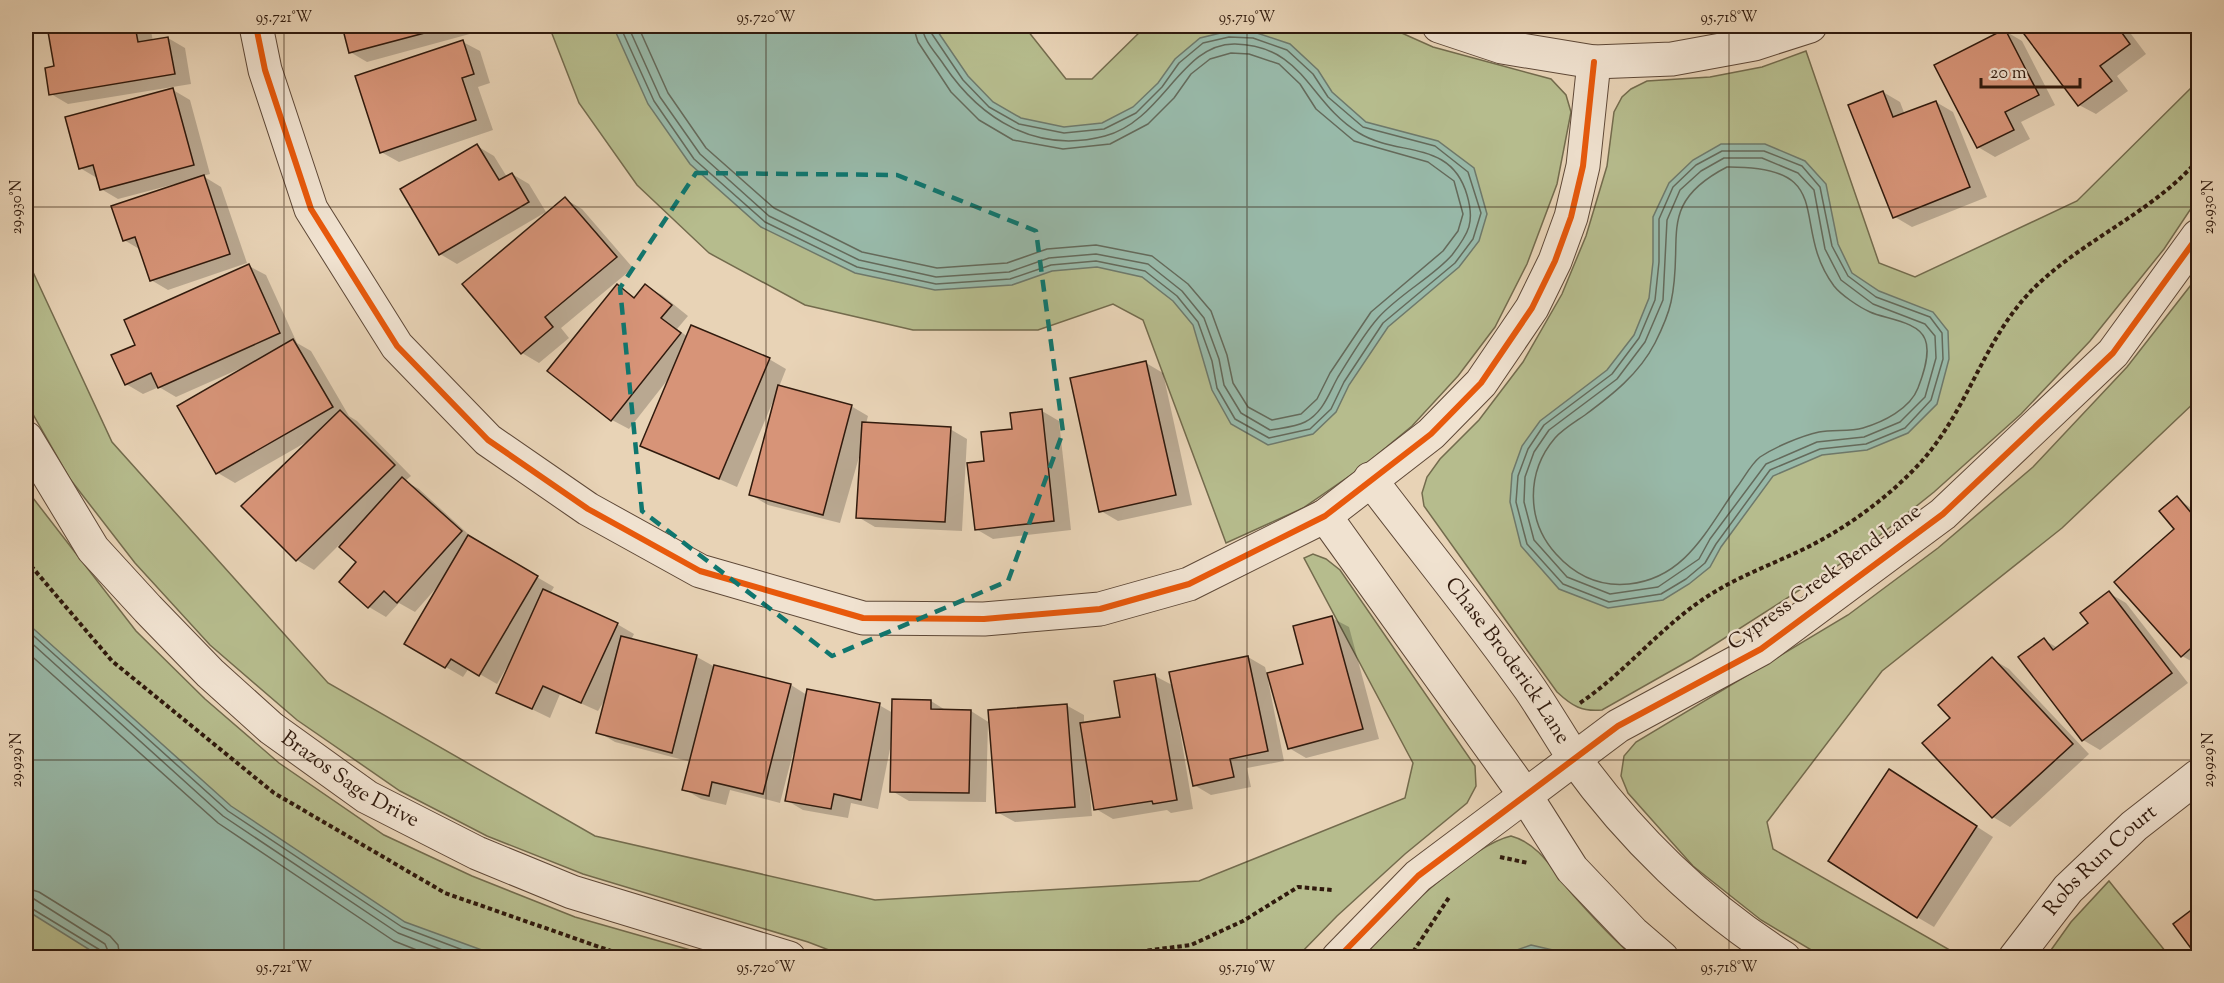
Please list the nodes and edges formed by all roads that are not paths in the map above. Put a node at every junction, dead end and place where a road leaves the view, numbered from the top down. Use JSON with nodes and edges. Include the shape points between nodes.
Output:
{"nodes":[{"id":1,"x":256,"y":26,"type":"edge"},
{"id":2,"x":1439,"y":26,"type":"edge"},
{"id":3,"x":1810,"y":26,"type":"edge"},
{"id":4,"x":1594,"y":62,"type":"junction"},
{"id":5,"x":2199,"y":236,"type":"edge"},
{"id":6,"x":26,"y":438,"type":"edge"},
{"id":7,"x":1370,"y":479,"type":"junction"},
{"id":8,"x":1325,"y":516,"type":"junction"},
{"id":9,"x":1575,"y":759,"type":"junction"},
{"id":10,"x":2199,"y":776,"type":"edge"},
{"id":11,"x":1525,"y":795,"type":"junction"},
{"id":12,"x":789,"y":957,"type":"edge"},
{"id":13,"x":1338,"y":957,"type":"edge"},
{"id":14,"x":1662,"y":957,"type":"edge"},
{"id":15,"x":1784,"y":957,"type":"edge"},
{"id":16,"x":2015,"y":957,"type":"edge"}],
"edges":[{"from":1,"to":8,"type":"street","via":[[265,70],[311,209],[397,346],[488,440],[588,509],[700,571],[863,618],[984,619],[1100,609],[1189,584]]},
{"from":2,"to":4,"type":"street","via":[[1502,47]]},
{"from":3,"to":4,"type":"street","via":[[1754,44],[1672,59]]},
{"from":4,"to":7,"type":"street","via":[[1583,166],[1571,217],[1532,308],[1481,383],[1431,434]]},
{"from":5,"to":9,"type":"street","name":"Cypress Creek Bend Lane","via":[[2113,353],[1943,514],[1761,649],[1618,726]]},
{"from":6,"to":12,"type":"street","name":"Brazos Sage Drive","via":[[93,549],[148,609],[210,674],[271,728],[367,797],[477,853],[572,892]]},
{"from":7,"to":8,"type":"street"},
{"from":7,"to":9,"type":"street","name":"Chase Broderick Lane","via":[[1529,688]]},
{"from":8,"to":11,"type":"street"},
{"from":9,"to":11,"type":"street","name":"Cypress Creek Bend Lane"},
{"from":9,"to":15,"type":"street","name":"Chase Broderick Lane","via":[[1626,822],[1683,881],[1742,931]]},
{"from":10,"to":16,"type":"street","name":"Robs Run Court","via":[[2134,826],[2068,889]]},
{"from":11,"to":13,"type":"street","name":"Cypress Creek Bend Lane","via":[[1418,876]]},
{"from":11,"to":14,"type":"street","via":[[1572,869],[1633,933]]}]}
